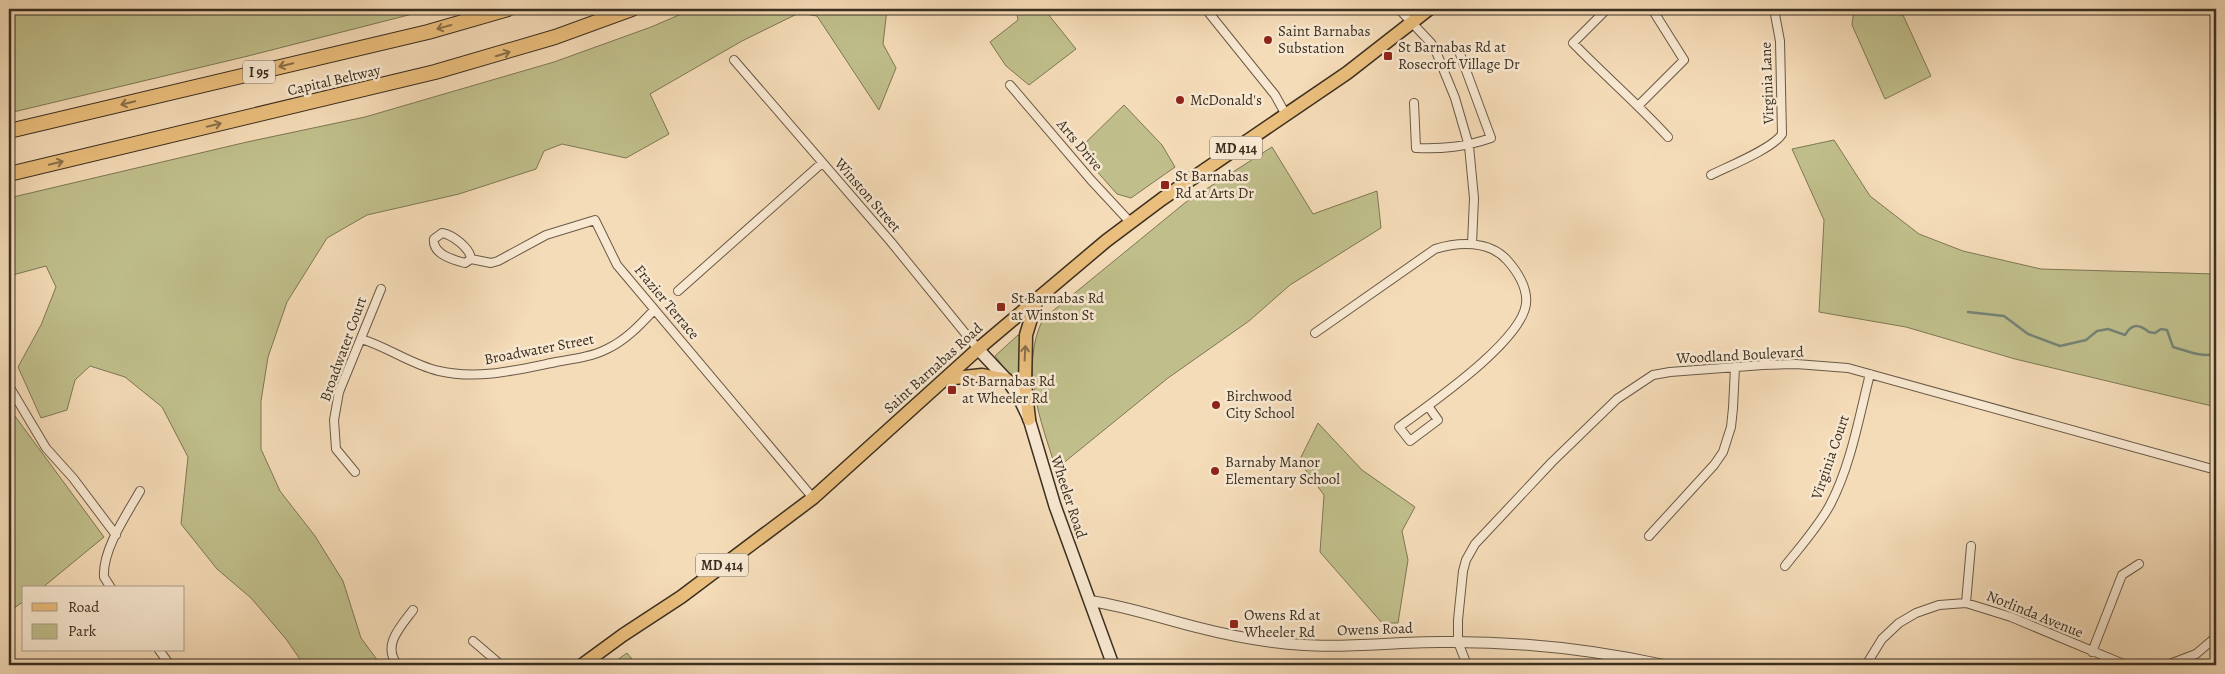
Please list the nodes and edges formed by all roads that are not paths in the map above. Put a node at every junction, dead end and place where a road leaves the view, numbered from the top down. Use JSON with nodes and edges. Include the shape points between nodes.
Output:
{"nodes":[{"id":1,"x":508,"y":9,"type":"edge"},
{"id":2,"x":632,"y":9,"type":"edge"},
{"id":3,"x":1399,"y":9,"type":"edge"},
{"id":4,"x":1429,"y":9,"type":"edge"},
{"id":5,"x":1607,"y":9,"type":"edge"},
{"id":6,"x":1652,"y":9,"type":"edge"},
{"id":7,"x":1774,"y":9,"type":"edge"},
{"id":8,"x":1209,"y":13,"type":"dead end"},
{"id":9,"x":1412,"y":24,"type":"junction"},
{"id":10,"x":1460,"y":54,"type":"dead end"},
{"id":11,"x":734,"y":60,"type":"dead end"},
{"id":12,"x":1010,"y":85,"type":"dead end"},
{"id":13,"x":1414,"y":103,"type":"dead end"},
{"id":14,"x":1639,"y":105,"type":"junction"},
{"id":15,"x":1286,"y":115,"type":"junction"},
{"id":16,"x":9,"y":131,"type":"edge"},
{"id":17,"x":1668,"y":136,"type":"dead end"},
{"id":18,"x":1469,"y":146,"type":"junction"},
{"id":19,"x":822,"y":163,"type":"junction"},
{"id":20,"x":9,"y":174,"type":"edge"},
{"id":21,"x":1710,"y":175,"type":"dead end"},
{"id":22,"x":1130,"y":222,"type":"junction"},
{"id":23,"x":1472,"y":244,"type":"junction"},
{"id":24,"x":471,"y":259,"type":"junction"},
{"id":25,"x":381,"y":289,"type":"dead end"},
{"id":26,"x":678,"y":291,"type":"dead end"},
{"id":27,"x":1037,"y":298,"type":"junction"},
{"id":28,"x":654,"y":310,"type":"junction"},
{"id":29,"x":1315,"y":333,"type":"dead end"},
{"id":30,"x":361,"y":339,"type":"junction"},
{"id":31,"x":978,"y":349,"type":"junction"},
{"id":32,"x":1735,"y":367,"type":"junction"},
{"id":33,"x":1870,"y":374,"type":"junction"},
{"id":34,"x":945,"y":378,"type":"junction"},
{"id":35,"x":1007,"y":380,"type":"junction"},
{"id":36,"x":9,"y":386,"type":"edge"},
{"id":37,"x":1428,"y":406,"type":"junction"},
{"id":38,"x":1029,"y":419,"type":"junction"},
{"id":39,"x":2216,"y":470,"type":"edge"},
{"id":40,"x":355,"y":472,"type":"dead end"},
{"id":41,"x":140,"y":491,"type":"dead end"},
{"id":42,"x":813,"y":498,"type":"junction"},
{"id":43,"x":116,"y":534,"type":"junction"},
{"id":44,"x":1649,"y":536,"type":"dead end"},
{"id":45,"x":1971,"y":546,"type":"dead end"},
{"id":46,"x":2138,"y":564,"type":"dead end"},
{"id":47,"x":1784,"y":566,"type":"dead end"},
{"id":48,"x":110,"y":586,"type":"edge"},
{"id":49,"x":1090,"y":600,"type":"junction"},
{"id":50,"x":1966,"y":603,"type":"junction"},
{"id":51,"x":413,"y":610,"type":"dead end"},
{"id":52,"x":2216,"y":638,"type":"edge"},
{"id":53,"x":473,"y":641,"type":"dead end"},
{"id":54,"x":1458,"y":642,"type":"junction"},
{"id":55,"x":160,"y":652,"type":"edge"},
{"id":56,"x":2092,"y":652,"type":"junction"},
{"id":57,"x":170,"y":665,"type":"edge"},
{"id":58,"x":398,"y":665,"type":"edge"},
{"id":59,"x":501,"y":665,"type":"edge"},
{"id":60,"x":582,"y":665,"type":"edge"},
{"id":61,"x":1113,"y":665,"type":"edge"},
{"id":62,"x":1467,"y":665,"type":"edge"},
{"id":63,"x":1664,"y":665,"type":"edge"},
{"id":64,"x":1866,"y":665,"type":"edge"},
{"id":65,"x":2126,"y":665,"type":"edge"},
{"id":66,"x":2167,"y":665,"type":"edge"}],
"edges":[{"from":1,"to":16,"type":"highway","name":"Capital Beltway","number":"I 95","one_way":true,"via":[[428,32]]},
{"from":20,"to":2,"type":"highway","name":"Capital Beltway","one_way":true,"via":[[444,70],[554,37]]},
{"from":3,"to":9,"type":"street"},
{"from":4,"to":9,"type":"main road","name":"Saint Barnabas Road","number":"MD 414"},
{"from":5,"to":14,"type":"street","via":[[1573,43]]},
{"from":6,"to":14,"type":"street","via":[[1684,60]]},
{"from":7,"to":21,"type":"street","name":"Virginia Lane","via":[[1780,42],[1782,134],[1773,143]]},
{"from":8,"to":15,"type":"street","via":[[1275,95]]},
{"from":9,"to":15,"type":"main road","name":"Saint Barnabas Road","number":"MD 414"},
{"from":9,"to":18,"type":"street","via":[[1434,49],[1443,67]]},
{"from":10,"to":18,"type":"street","via":[[1491,138]]},
{"from":11,"to":19,"type":"street","name":"Winston Street"},
{"from":12,"to":22,"type":"street","name":"Arts Drive"},
{"from":13,"to":18,"type":"street","via":[[1416,148]]},
{"from":14,"to":17,"type":"street"},
{"from":15,"to":22,"type":"main road","name":"Saint Barnabas Road","number":"MD 414"},
{"from":18,"to":23,"type":"street","via":[[1474,198]]},
{"from":19,"to":26,"type":"street"},
{"from":19,"to":31,"type":"street","name":"Winston Street"},
{"from":22,"to":27,"type":"main road","name":"Saint Barnabas Road","number":"MD 414"},
{"from":23,"to":29,"type":"street","via":[[1435,249]]},
{"from":23,"to":37,"type":"street","via":[[1491,248],[1508,262],[1523,284],[1527,302],[1525,310],[1511,334],[1495,350]]},
{"from":24,"to":24,"type":"street","via":[[468,250],[449,234],[442,233],[434,238],[437,250],[448,257],[465,263]]},
{"from":24,"to":28,"type":"street","name":"Frazier Terrace","via":[[491,263],[498,261],[546,235],[595,220],[617,265]]},
{"from":25,"to":30,"type":"street","name":"Broadwater Court"},
{"from":27,"to":31,"type":"main road","name":"Saint Barnabas Road","number":"MD 414"},
{"from":38,"to":27,"type":"main road","one_way":true,"via":[[1024,384],[1026,334]]},
{"from":28,"to":30,"type":"street","name":"Broadwater Street","via":[[624,339],[595,354],[479,375],[436,370]]},
{"from":28,"to":42,"type":"street","name":"Frazier Terrace"},
{"from":30,"to":40,"type":"street","name":"Broadwater Court","via":[[339,392],[334,420],[336,449]]},
{"from":31,"to":34,"type":"main road","name":"Saint Barnabas Road","number":"MD 414"},
{"from":31,"to":35,"type":"main road","name":"Wheeler Road"},
{"from":32,"to":33,"type":"street","name":"Woodland Boulevard","via":[[1796,364],[1848,368]]},
{"from":32,"to":44,"type":"street","via":[[1733,408],[1723,452]]},
{"from":32,"to":54,"type":"street","name":"Woodland Boulevard","via":[[1653,375],[1617,398],[1552,462],[1488,529],[1469,554],[1463,571]]},
{"from":33,"to":39,"type":"street","name":"Woodland Boulevard"},
{"from":33,"to":47,"type":"street","name":"Virginia Court","via":[[1839,484],[1815,528]]},
{"from":34,"to":35,"type":"main road","via":[[982,375]]},
{"from":34,"to":42,"type":"main road","name":"Saint Barnabas Road","number":"MD 414"},
{"from":35,"to":38,"type":"main road","name":"Wheeler Road"},
{"from":36,"to":43,"type":"street","via":[[46,448]]},
{"from":37,"to":37,"type":"street","via":[[1399,427],[1410,440],[1438,420]]},
{"from":38,"to":49,"type":"main road","name":"Wheeler Road","via":[[1055,506]]},
{"from":41,"to":43,"type":"street"},
{"from":42,"to":60,"type":"main road","name":"Saint Barnabas Road","number":"MD 414"},
{"from":43,"to":48,"type":"street","via":[[103,571]]},
{"from":45,"to":50,"type":"street"},
{"from":46,"to":56,"type":"street","via":[[2122,575]]},
{"from":49,"to":54,"type":"street","name":"Owens Road","via":[[1232,636],[1271,642],[1314,645]]},
{"from":49,"to":61,"type":"main road","name":"Wheeler Road"},
{"from":50,"to":56,"type":"street","name":"Norlinda Avenue","via":[[2003,614]]},
{"from":50,"to":64,"type":"street","name":"Norlinda Avenue","via":[[1939,605],[1899,622],[1882,639]]},
{"from":51,"to":58,"type":"street","via":[[393,639],[391,650]]},
{"from":52,"to":66,"type":"street","via":[[2196,654]]},
{"from":53,"to":59,"type":"street"},
{"from":54,"to":62,"type":"street","name":"Woodland Boulevard"},
{"from":54,"to":63,"type":"street","name":"Owens Road","via":[[1586,651]]},
{"from":55,"to":57,"type":"street"},
{"from":56,"to":65,"type":"street","name":"Norlinda Avenue"}]}
